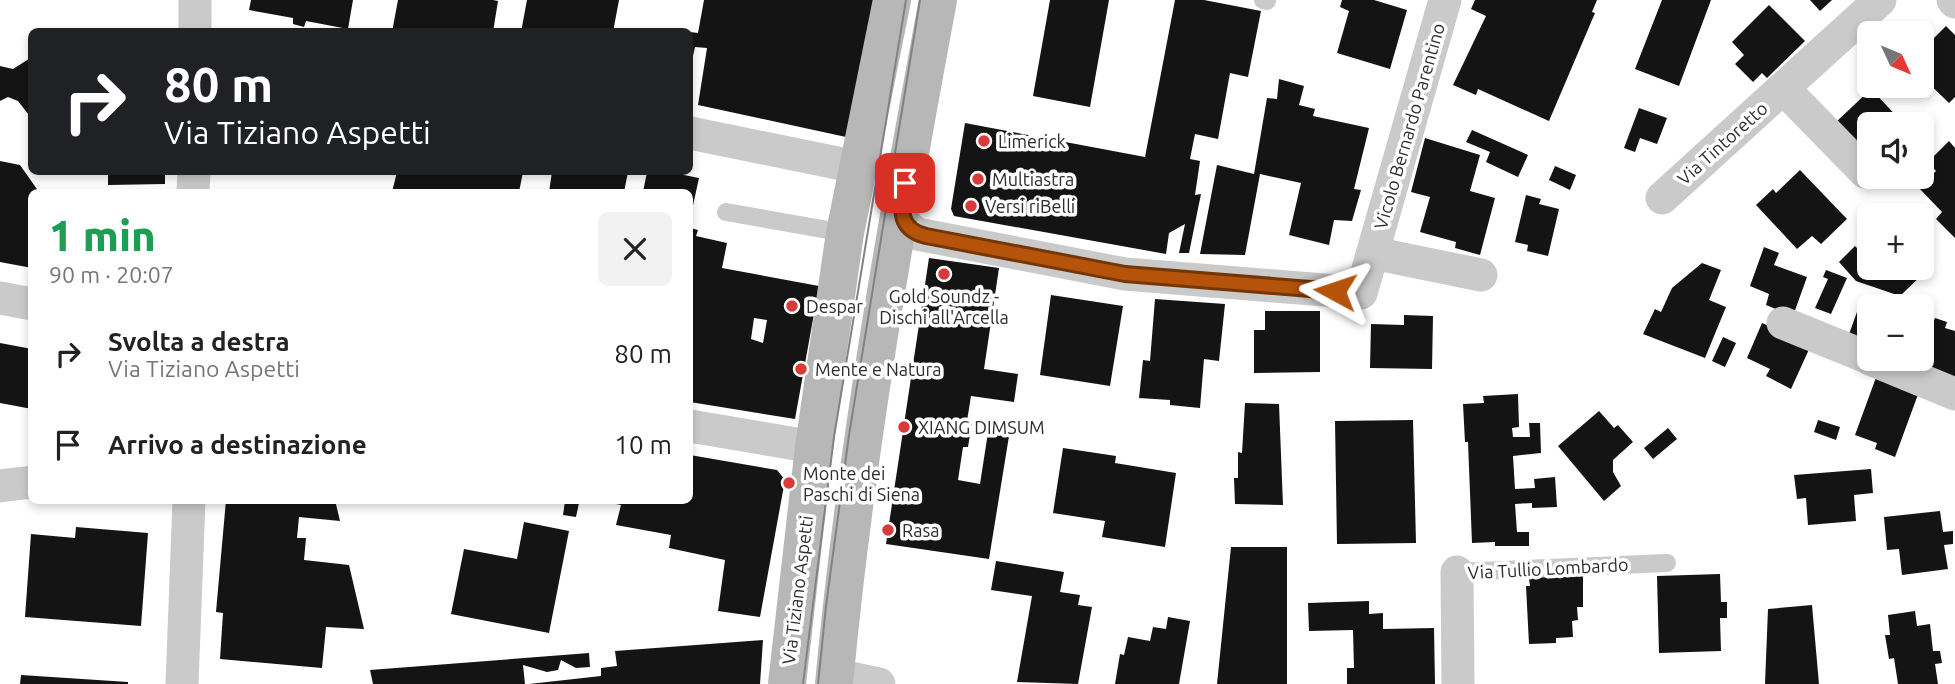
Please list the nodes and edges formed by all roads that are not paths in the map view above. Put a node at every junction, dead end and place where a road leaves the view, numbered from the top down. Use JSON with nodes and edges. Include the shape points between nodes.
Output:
{"nodes":[{"id":1,"x":195,"y":0,"type":"edge"},
{"id":2,"x":892,"y":0,"type":"edge"},
{"id":3,"x":939,"y":0,"type":"edge"},
{"id":4,"x":1445,"y":0,"type":"edge"},
{"id":5,"x":1881,"y":0,"type":"edge"},
{"id":6,"x":195,"y":28,"type":"edge"},
{"id":7,"x":1783,"y":88,"type":"junction"},
{"id":8,"x":693,"y":135,"type":"edge"},
{"id":9,"x":1857,"y":164,"type":"edge"},
{"id":10,"x":855,"y":178,"type":"junction"},
{"id":11,"x":1662,"y":198,"type":"dead end"},
{"id":12,"x":901,"y":210,"type":"junction"},
{"id":13,"x":726,"y":212,"type":"dead end"},
{"id":14,"x":845,"y":233,"type":"junction"},
{"id":15,"x":1373,"y":253,"type":"junction"},
{"id":16,"x":1481,"y":275,"type":"dead end"},
{"id":17,"x":0,"y":298,"type":"edge"},
{"id":18,"x":28,"y":303,"type":"edge"},
{"id":19,"x":1783,"y":323,"type":"dead end"},
{"id":20,"x":1857,"y":354,"type":"edge"},
{"id":21,"x":1898,"y":371,"type":"edge"},
{"id":22,"x":1955,"y":394,"type":"edge"},
{"id":23,"x":693,"y":427,"type":"edge"},
{"id":24,"x":814,"y":447,"type":"junction"},
{"id":25,"x":28,"y":482,"type":"edge"},
{"id":26,"x":0,"y":486,"type":"edge"},
{"id":27,"x":189,"y":504,"type":"edge"},
{"id":28,"x":1667,"y":563,"type":"dead end"},
{"id":29,"x":1457,"y":572,"type":"joint"},
{"id":30,"x":834,"y":680,"type":"edge"},
{"id":31,"x":182,"y":684,"type":"edge"},
{"id":32,"x":787,"y":684,"type":"edge"},
{"id":33,"x":879,"y":684,"type":"edge"},
{"id":34,"x":1458,"y":684,"type":"edge"}],
"edges":[{"from":1,"to":6,"type":"street"},
{"from":2,"to":10,"type":"street","name":"Via Tiziano Aspetti"},
{"from":3,"to":12,"type":"street"},
{"from":4,"to":15,"type":"street","name":"Vicolo Bernardo Parentino"},
{"from":5,"to":7,"type":"street","name":"Via Tintoretto"},
{"from":7,"to":9,"type":"street","name":"Via Tintoretto"},
{"from":7,"to":11,"type":"street","name":"Via Tintoretto"},
{"from":8,"to":10,"type":"street","via":[[841,163],[851,168]]},
{"from":10,"to":14,"type":"street","name":"Via Tiziano Aspetti"},
{"from":12,"to":15,"type":"street","name":"Vicolo Bernardo Parentino","via":[[906,225],[918,234],[1125,274],[1361,293]]},
{"from":12,"to":30,"type":"street","via":[[863,449]]},
{"from":13,"to":14,"type":"lane"},
{"from":14,"to":24,"type":"street","name":"Via Tiziano Aspetti"},
{"from":15,"to":16,"type":"street","name":"Vicolo Bernardo Parentino"},
{"from":17,"to":18,"type":"street"},
{"from":19,"to":20,"type":"street"},
{"from":21,"to":22,"type":"street"},
{"from":23,"to":24,"type":"street"},
{"from":24,"to":32,"type":"street","name":"Via Tiziano Aspetti"},
{"from":25,"to":26,"type":"street"},
{"from":27,"to":31,"type":"street"},
{"from":28,"to":29,"type":"lane","name":"Via Tullio Lombardo"},
{"from":29,"to":34,"type":"street","name":"Via Tullio Lombardo"},
{"from":30,"to":33,"type":"street"}]}
